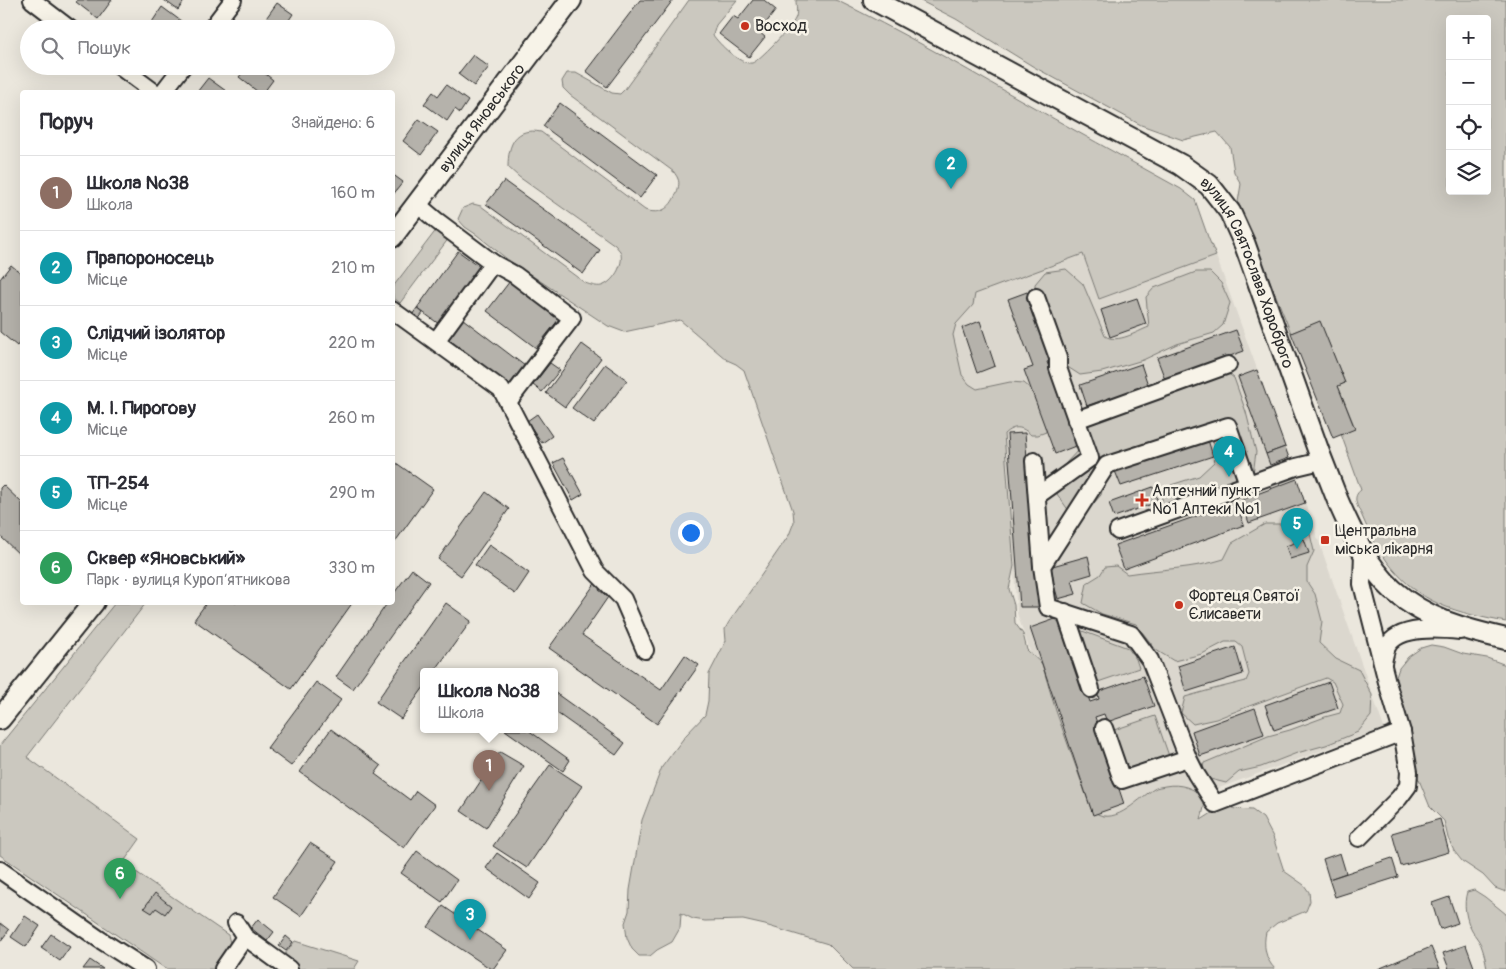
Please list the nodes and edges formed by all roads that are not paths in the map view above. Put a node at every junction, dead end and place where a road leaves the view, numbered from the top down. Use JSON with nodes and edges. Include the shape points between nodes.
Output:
{"nodes":[{"id":1,"x":32,"y":0,"type":"edge"},
{"id":2,"x":233,"y":0,"type":"edge"},
{"id":3,"x":571,"y":0,"type":"edge"},
{"id":4,"x":874,"y":0,"type":"edge"},
{"id":5,"x":58,"y":20,"type":"edge"},
{"id":6,"x":218,"y":20,"type":"edge"},
{"id":7,"x":132,"y":75,"type":"edge"},
{"id":8,"x":176,"y":75,"type":"edge"},
{"id":9,"x":151,"y":90,"type":"edge"},
{"id":10,"x":165,"y":90,"type":"edge"},
{"id":11,"x":417,"y":204,"type":"junction"},
{"id":12,"x":395,"y":233,"type":"edge"},
{"id":13,"x":493,"y":263,"type":"junction"},
{"id":14,"x":1036,"y":296,"type":"dead end"},
{"id":15,"x":395,"y":312,"type":"edge"},
{"id":16,"x":436,"y":341,"type":"junction"},
{"id":17,"x":1228,"y":365,"type":"dead end"},
{"id":18,"x":508,"y":402,"type":"junction"},
{"id":19,"x":1076,"y":420,"type":"junction"},
{"id":20,"x":1034,"y":461,"type":"dead end"},
{"id":21,"x":1322,"y":461,"type":"junction"},
{"id":22,"x":1248,"y":484,"type":"junction"},
{"id":23,"x":1037,"y":496,"type":"junction"},
{"id":24,"x":1118,"y":531,"type":"dead end"},
{"id":25,"x":1363,"y":552,"type":"junction"},
{"id":26,"x":1042,"y":566,"type":"junction"},
{"id":27,"x":92,"y":605,"type":"edge"},
{"id":28,"x":1064,"y":612,"type":"junction"},
{"id":29,"x":1474,"y":632,"type":"junction"},
{"id":30,"x":1506,"y":639,"type":"edge"},
{"id":31,"x":645,"y":650,"type":"dead end"},
{"id":32,"x":1383,"y":663,"type":"junction"},
{"id":33,"x":1091,"y":689,"type":"dead end"},
{"id":34,"x":0,"y":719,"type":"edge"},
{"id":35,"x":1104,"y":728,"type":"dead end"},
{"id":36,"x":1402,"y":732,"type":"junction"},
{"id":37,"x":1188,"y":758,"type":"junction"},
{"id":38,"x":1360,"y":838,"type":"dead end"},
{"id":39,"x":0,"y":870,"type":"edge"},
{"id":40,"x":236,"y":923,"type":"dead end"},
{"id":41,"x":245,"y":938,"type":"junction"},
{"id":42,"x":146,"y":969,"type":"edge"},
{"id":43,"x":223,"y":969,"type":"edge"},
{"id":44,"x":289,"y":969,"type":"edge"}],
"edges":[{"from":1,"to":5,"type":"street"},
{"from":2,"to":6,"type":"street"},
{"from":3,"to":11,"type":"main road","name":"вулиця Яновського"},
{"from":4,"to":21,"type":"main road","name":"вулиця Святослава Хороброго","via":[[1181,164],[1208,186],[1230,212],[1245,245]]},
{"from":7,"to":9,"type":"street"},
{"from":8,"to":10,"type":"street"},
{"from":11,"to":12,"type":"main road","name":"вулиця Яновського"},
{"from":11,"to":13,"type":"street"},
{"from":13,"to":16,"type":"street"},
{"from":13,"to":18,"type":"street","via":[[515,275],[572,318]]},
{"from":14,"to":19,"type":"street"},
{"from":15,"to":16,"type":"street"},
{"from":16,"to":18,"type":"street","via":[[501,389]]},
{"from":17,"to":19,"type":"street"},
{"from":18,"to":31,"type":"street","via":[[595,571],[623,599]]},
{"from":19,"to":23,"type":"street","via":[[1090,458]]},
{"from":20,"to":23,"type":"street"},
{"from":21,"to":22,"type":"street"},
{"from":21,"to":25,"type":"main road","name":"вулиця Святослава Хороброго"},
{"from":22,"to":24,"type":"street"},
{"from":22,"to":26,"type":"street","via":[[1228,426],[1107,466]]},
{"from":23,"to":26,"type":"street"},
{"from":25,"to":29,"type":"main road","name":"вулиця Святослава Хороброго","via":[[1378,574],[1415,607],[1436,619]]},
{"from":25,"to":32,"type":"street","via":[[1362,584]]},
{"from":26,"to":28,"type":"street","via":[[1048,607]]},
{"from":27,"to":34,"type":"main road"},
{"from":28,"to":33,"type":"street"},
{"from":28,"to":37,"type":"street","via":[[1131,634],[1150,660]]},
{"from":29,"to":30,"type":"main road","name":"вулиця Святослава Хороброго"},
{"from":29,"to":32,"type":"street","via":[[1428,629],[1399,635],[1387,646]]},
{"from":32,"to":36,"type":"street"},
{"from":35,"to":37,"type":"street","via":[[1122,780]]},
{"from":36,"to":37,"type":"street","via":[[1214,804]]},
{"from":36,"to":38,"type":"street","via":[[1409,772],[1408,786]]},
{"from":39,"to":42,"type":"street"},
{"from":40,"to":41,"type":"street"},
{"from":41,"to":43,"type":"street"},
{"from":41,"to":44,"type":"street"}]}
